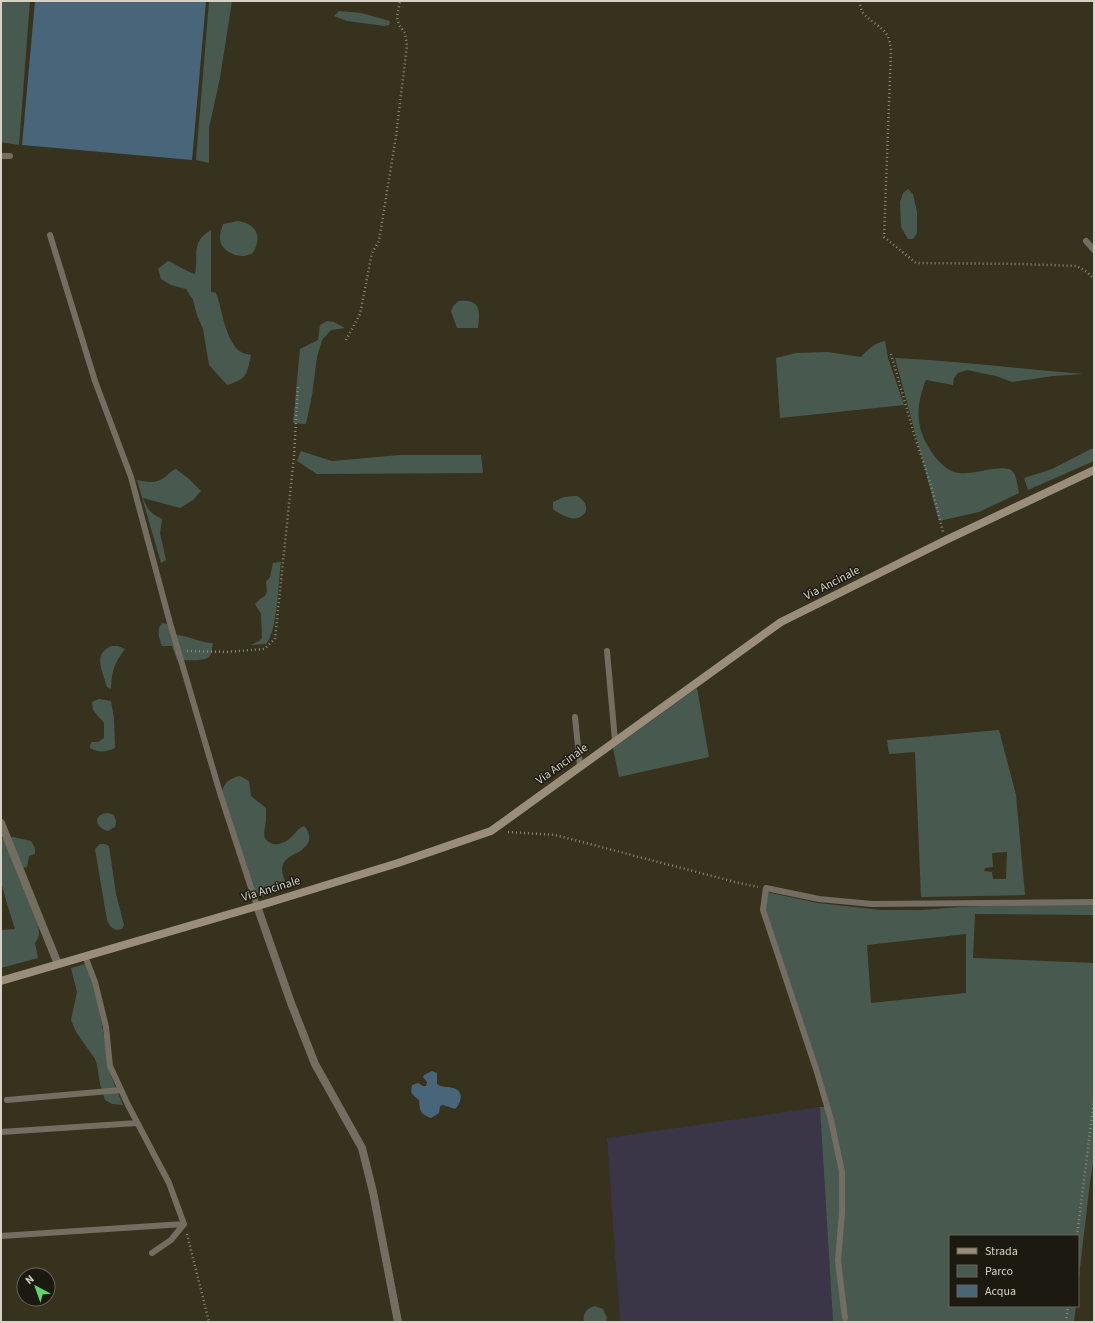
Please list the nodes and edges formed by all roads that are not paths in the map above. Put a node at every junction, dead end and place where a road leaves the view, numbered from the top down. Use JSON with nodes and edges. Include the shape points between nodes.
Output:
{"nodes":[{"id":1,"x":1,"y":156,"type":"edge"},
{"id":2,"x":10,"y":156,"type":"dead end"},
{"id":3,"x":50,"y":236,"type":"dead end"},
{"id":4,"x":1086,"y":241,"type":"dead end"},
{"id":5,"x":1094,"y":250,"type":"edge"},
{"id":6,"x":1094,"y":470,"type":"edge"},
{"id":7,"x":606,"y":651,"type":"dead end"},
{"id":8,"x":575,"y":717,"type":"dead end"},
{"id":9,"x":615,"y":741,"type":"junction"},
{"id":10,"x":580,"y":766,"type":"junction"},
{"id":11,"x":1,"y":823,"type":"edge"},
{"id":12,"x":1094,"y":902,"type":"edge"},
{"id":13,"x":257,"y":906,"type":"junction"},
{"id":14,"x":85,"y":956,"type":"junction"},
{"id":15,"x":58,"y":964,"type":"junction"},
{"id":16,"x":1,"y":981,"type":"edge"},
{"id":17,"x":121,"y":1090,"type":"junction"},
{"id":18,"x":7,"y":1100,"type":"dead end"},
{"id":19,"x":137,"y":1123,"type":"junction"},
{"id":20,"x":1,"y":1132,"type":"edge"},
{"id":21,"x":184,"y":1224,"type":"junction"},
{"id":22,"x":1,"y":1236,"type":"edge"},
{"id":23,"x":152,"y":1253,"type":"dead end"},
{"id":24,"x":845,"y":1318,"type":"dead end"},
{"id":25,"x":398,"y":1322,"type":"edge"}],
"edges":[{"from":1,"to":2,"type":"lane"},
{"from":3,"to":13,"type":"lane","via":[[95,381],[131,477],[178,650],[220,793]]},
{"from":4,"to":5,"type":"lane"},
{"from":6,"to":9,"type":"main road","name":"Via Ancinale","via":[[781,622]]},
{"from":7,"to":9,"type":"lane"},
{"from":8,"to":10,"type":"lane"},
{"from":9,"to":10,"type":"main road","name":"Via Ancinale"},
{"from":10,"to":13,"type":"main road","name":"Via Ancinale","via":[[491,831],[398,863]]},
{"from":11,"to":15,"type":"street"},
{"from":12,"to":24,"type":"lane","via":[[872,904],[819,899],[766,888],[763,910],[817,1072],[842,1172],[838,1261]]},
{"from":13,"to":14,"type":"main road","name":"Via Ancinale"},
{"from":13,"to":25,"type":"street","via":[[315,1064],[362,1148]]},
{"from":14,"to":15,"type":"main road","name":"Via Ancinale"},
{"from":14,"to":17,"type":"lane","via":[[95,982],[106,1027],[110,1066]]},
{"from":15,"to":16,"type":"main road","name":"Via Ancinale"},
{"from":17,"to":18,"type":"lane"},
{"from":17,"to":19,"type":"lane"},
{"from":19,"to":20,"type":"lane"},
{"from":19,"to":21,"type":"lane","via":[[169,1183]]},
{"from":21,"to":22,"type":"lane"},
{"from":21,"to":23,"type":"lane","via":[[171,1240]]}]}
